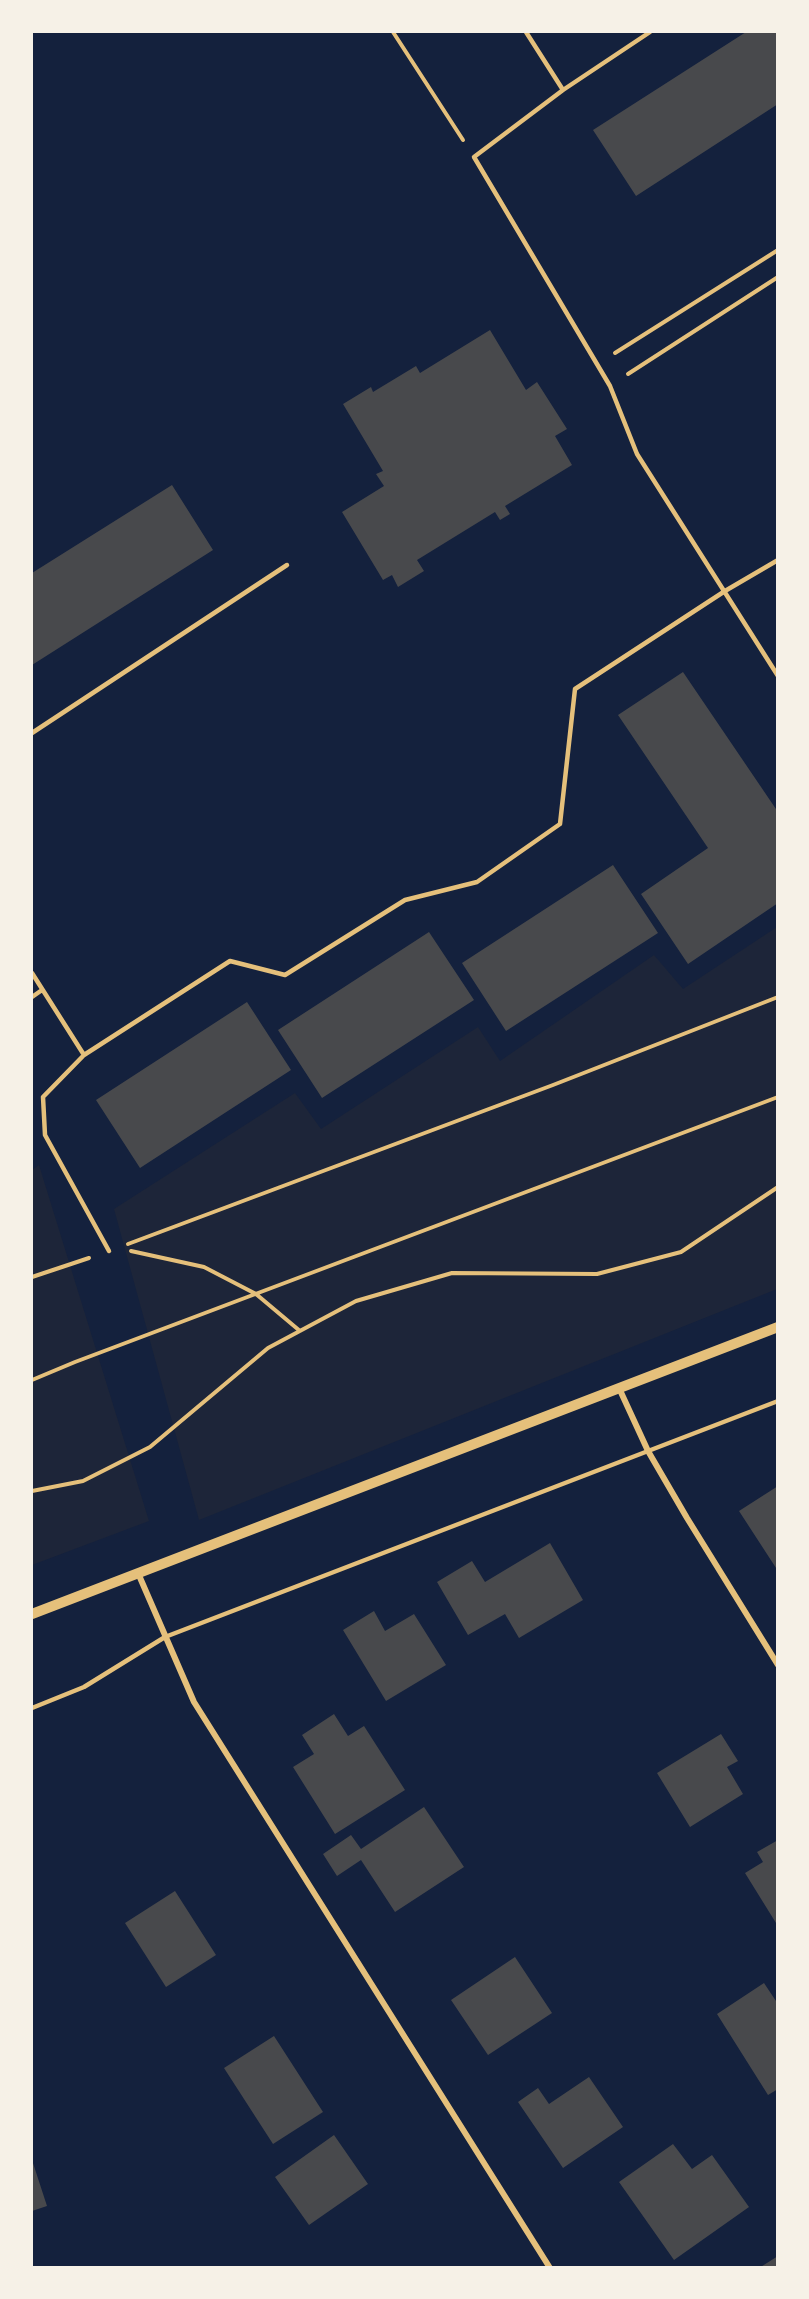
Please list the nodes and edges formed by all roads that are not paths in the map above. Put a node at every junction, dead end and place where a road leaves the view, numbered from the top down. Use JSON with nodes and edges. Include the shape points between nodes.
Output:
{"nodes":[{"id":1,"x":526,"y":32,"type":"edge"},
{"id":2,"x":650,"y":32,"type":"edge"},
{"id":3,"x":563,"y":90,"type":"junction"},
{"id":4,"x":777,"y":560,"type":"edge"},
{"id":5,"x":287,"y":565,"type":"dead end"},
{"id":6,"x":725,"y":591,"type":"junction"},
{"id":7,"x":777,"y":676,"type":"edge"},
{"id":8,"x":32,"y":733,"type":"edge"},
{"id":9,"x":32,"y":973,"type":"edge"},
{"id":10,"x":42,"y":990,"type":"junction"},
{"id":11,"x":32,"y":997,"type":"edge"},
{"id":12,"x":84,"y":1055,"type":"junction"},
{"id":13,"x":110,"y":1251,"type":"road end"},
{"id":14,"x":777,"y":1327,"type":"edge"},
{"id":15,"x":618,"y":1387,"type":"junction"},
{"id":16,"x":777,"y":1401,"type":"edge"},
{"id":17,"x":648,"y":1451,"type":"junction"},
{"id":18,"x":138,"y":1573,"type":"junction"},
{"id":19,"x":32,"y":1614,"type":"edge"},
{"id":20,"x":165,"y":1637,"type":"junction"},
{"id":21,"x":777,"y":1665,"type":"edge"},
{"id":22,"x":32,"y":1708,"type":"edge"},
{"id":23,"x":550,"y":2268,"type":"edge"}],
"edges":[{"from":1,"to":3,"type":"lane"},
{"from":2,"to":3,"type":"lane"},
{"from":3,"to":6,"type":"lane","via":[[474,157],[610,386],[638,454]]},
{"from":4,"to":6,"type":"lane"},
{"from":5,"to":8,"type":"lane"},
{"from":6,"to":7,"type":"lane"},
{"from":6,"to":12,"type":"lane","via":[[575,689],[560,824],[477,882],[405,900],[285,975],[230,961]]},
{"from":9,"to":10,"type":"lane"},
{"from":10,"to":11,"type":"lane"},
{"from":10,"to":12,"type":"lane"},
{"from":12,"to":13,"type":"lane","via":[[43,1098],[45,1135]]},
{"from":14,"to":15,"type":"street"},
{"from":15,"to":17,"type":"street"},
{"from":15,"to":18,"type":"street"},
{"from":16,"to":17,"type":"lane"},
{"from":17,"to":20,"type":"lane"},
{"from":17,"to":21,"type":"street"},
{"from":18,"to":19,"type":"street"},
{"from":18,"to":20,"type":"street"},
{"from":20,"to":22,"type":"lane","via":[[84,1687]]},
{"from":20,"to":23,"type":"street","via":[[194,1702]]}]}
